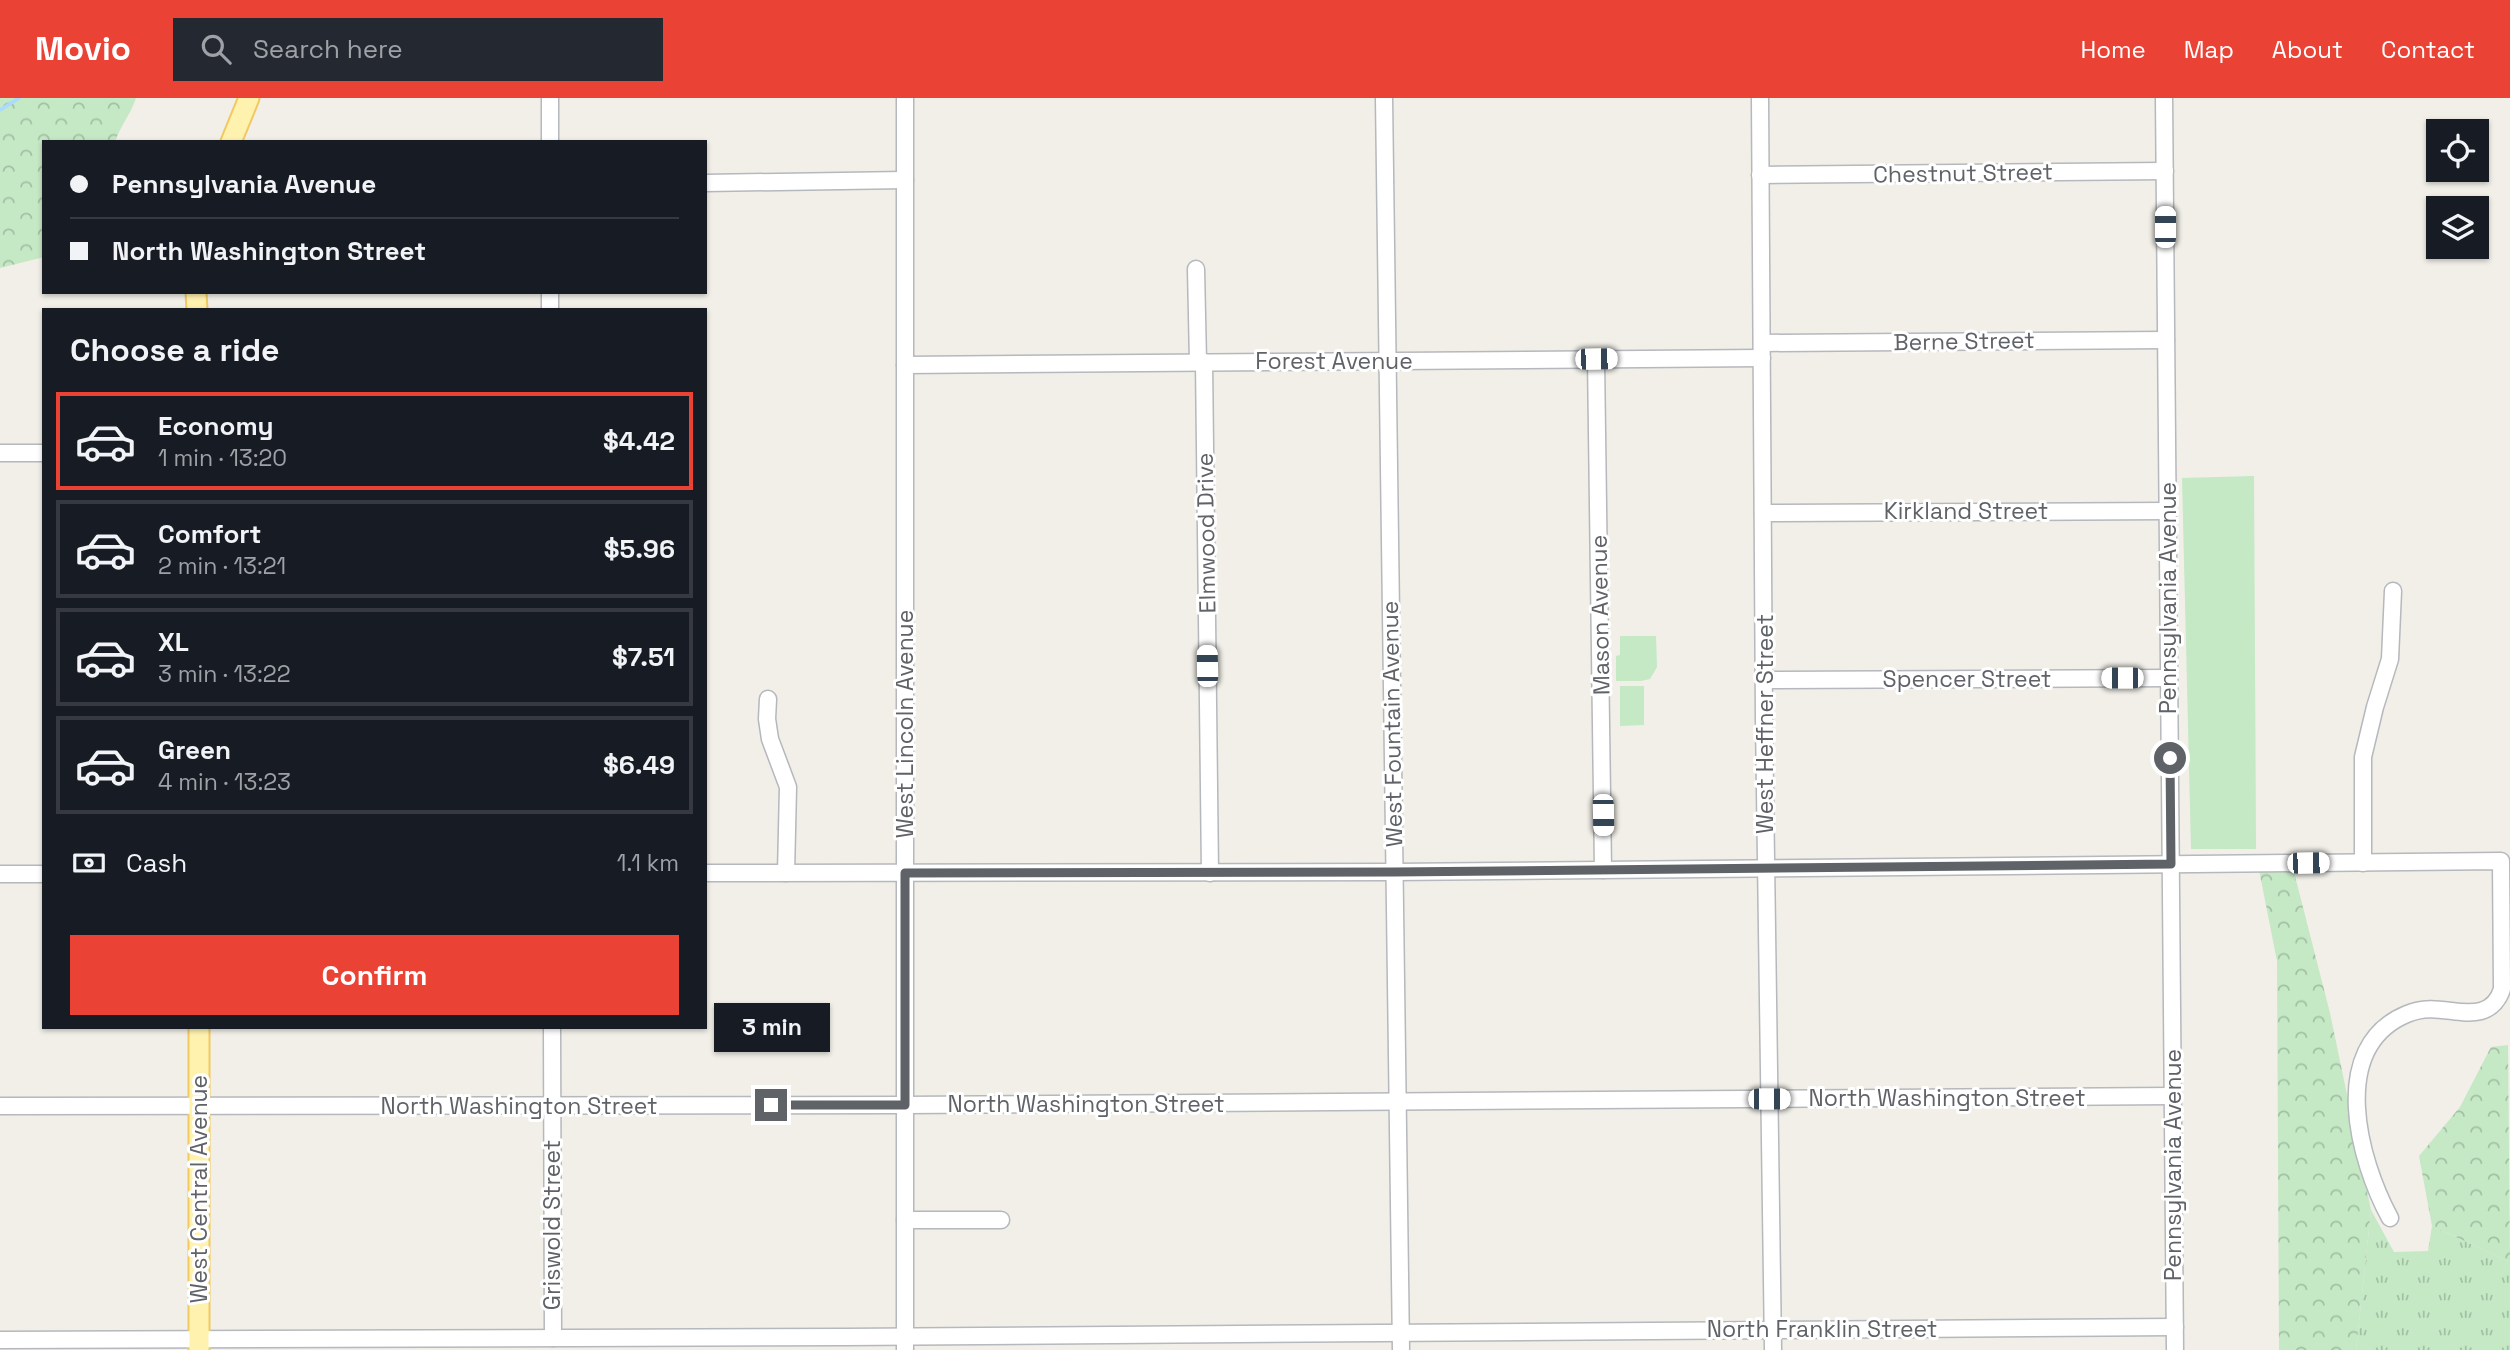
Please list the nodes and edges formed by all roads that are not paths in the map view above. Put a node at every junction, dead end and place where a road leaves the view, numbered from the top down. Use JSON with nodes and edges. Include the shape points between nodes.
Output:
{"nodes":[{"id":1,"x":249,"y":98,"type":"edge"},
{"id":2,"x":550,"y":98,"type":"edge"},
{"id":3,"x":905,"y":98,"type":"edge"},
{"id":4,"x":1384,"y":98,"type":"edge"},
{"id":5,"x":1760,"y":98,"type":"edge"},
{"id":6,"x":2164,"y":98,"type":"edge"},
{"id":7,"x":232,"y":140,"type":"edge"},
{"id":8,"x":550,"y":140,"type":"edge"},
{"id":9,"x":2165,"y":172,"type":"junction"},
{"id":10,"x":1760,"y":175,"type":"junction"},
{"id":11,"x":905,"y":180,"type":"junction"},
{"id":12,"x":707,"y":183,"type":"edge"},
{"id":13,"x":1196,"y":269,"type":"dead end"},
{"id":14,"x":2166,"y":340,"type":"junction"},
{"id":15,"x":1762,"y":351,"type":"junction"},
{"id":16,"x":1596,"y":359,"type":"junction"},
{"id":17,"x":1388,"y":361,"type":"junction"},
{"id":18,"x":1201,"y":362,"type":"junction"},
{"id":19,"x":905,"y":365,"type":"junction"},
{"id":20,"x":0,"y":453,"type":"edge"},
{"id":21,"x":42,"y":453,"type":"edge"},
{"id":22,"x":2168,"y":511,"type":"junction"},
{"id":23,"x":1763,"y":513,"type":"junction"},
{"id":24,"x":2393,"y":591,"type":"dead end"},
{"id":25,"x":2169,"y":678,"type":"junction"},
{"id":26,"x":1764,"y":680,"type":"junction"},
{"id":27,"x":768,"y":699,"type":"dead end"},
{"id":28,"x":2363,"y":863,"type":"junction"},
{"id":29,"x":2171,"y":864,"type":"junction"},
{"id":30,"x":1766,"y":869,"type":"junction"},
{"id":31,"x":1603,"y":870,"type":"junction"},
{"id":32,"x":1394,"y":872,"type":"junction"},
{"id":33,"x":707,"y":873,"type":"edge"},
{"id":34,"x":786,"y":873,"type":"junction"},
{"id":35,"x":905,"y":873,"type":"junction"},
{"id":36,"x":1210,"y":873,"type":"junction"},
{"id":37,"x":0,"y":874,"type":"edge"},
{"id":38,"x":42,"y":874,"type":"edge"},
{"id":39,"x":199,"y":1029,"type":"edge"},
{"id":40,"x":552,"y":1029,"type":"edge"},
{"id":41,"x":2173,"y":1096,"type":"junction"},
{"id":42,"x":1769,"y":1099,"type":"junction"},
{"id":43,"x":1397,"y":1102,"type":"junction"},
{"id":44,"x":905,"y":1105,"type":"junction"},
{"id":45,"x":0,"y":1106,"type":"edge"},
{"id":46,"x":199,"y":1106,"type":"junction"},
{"id":47,"x":552,"y":1106,"type":"junction"},
{"id":48,"x":2390,"y":1218,"type":"dead end"},
{"id":49,"x":905,"y":1220,"type":"junction"},
{"id":50,"x":1001,"y":1220,"type":"dead end"},
{"id":51,"x":2175,"y":1327,"type":"junction"},
{"id":52,"x":1772,"y":1330,"type":"junction"},
{"id":53,"x":1401,"y":1333,"type":"junction"},
{"id":54,"x":552,"y":1338,"type":"junction"},
{"id":55,"x":0,"y":1340,"type":"edge"},
{"id":56,"x":905,"y":1343,"type":"edge"},
{"id":57,"x":200,"y":1344,"type":"edge"},
{"id":58,"x":314,"y":1344,"type":"edge"},
{"id":59,"x":1401,"y":1350,"type":"edge"},
{"id":60,"x":1773,"y":1350,"type":"edge"},
{"id":61,"x":2175,"y":1350,"type":"edge"}],
"edges":[{"from":1,"to":7,"type":"main road"},
{"from":2,"to":8,"type":"street"},
{"from":3,"to":11,"type":"street","name":"West Lincoln Avenue"},
{"from":4,"to":17,"type":"street","name":"West Fountain Avenue"},
{"from":5,"to":10,"type":"street","name":"West Heffner Street"},
{"from":6,"to":9,"type":"street","name":"Pennsylvania Avenue"},
{"from":9,"to":10,"type":"street","name":"Chestnut Street"},
{"from":9,"to":14,"type":"street","name":"Pennsylvania Avenue"},
{"from":10,"to":15,"type":"street","name":"West Heffner Street"},
{"from":11,"to":12,"type":"street"},
{"from":11,"to":19,"type":"street","name":"West Lincoln Avenue"},
{"from":13,"to":18,"type":"street","name":"Elmwood Drive"},
{"from":14,"to":15,"type":"street","name":"Berne Street"},
{"from":14,"to":22,"type":"street","name":"Pennsylvania Avenue"},
{"from":15,"to":16,"type":"street","name":"Forest Avenue"},
{"from":15,"to":23,"type":"street","name":"West Heffner Street"},
{"from":16,"to":17,"type":"street","name":"Forest Avenue"},
{"from":16,"to":31,"type":"street","name":"Mason Avenue"},
{"from":17,"to":18,"type":"street","name":"Forest Avenue"},
{"from":17,"to":32,"type":"street","name":"West Fountain Avenue"},
{"from":18,"to":19,"type":"street","name":"Forest Avenue"},
{"from":18,"to":36,"type":"street","name":"Elmwood Drive"},
{"from":19,"to":35,"type":"street","name":"West Lincoln Avenue"},
{"from":20,"to":21,"type":"street"},
{"from":22,"to":23,"type":"street","name":"Kirkland Street"},
{"from":22,"to":25,"type":"street","name":"Pennsylvania Avenue"},
{"from":23,"to":26,"type":"street","name":"West Heffner Street"},
{"from":24,"to":28,"type":"street","via":[[2390,659],[2363,757]]},
{"from":25,"to":26,"type":"street","name":"Spencer Street"},
{"from":25,"to":29,"type":"street","name":"Pennsylvania Avenue"},
{"from":26,"to":30,"type":"street","name":"West Heffner Street"},
{"from":27,"to":34,"type":"street","via":[[770,739],[788,787]]},
{"from":28,"to":29,"type":"street"},
{"from":28,"to":48,"type":"street","via":[[2501,861],[2502,989],[2495,1003],[2480,1012],[2435,1008],[2407,1014],[2385,1028],[2361,1066],[2356,1102],[2361,1146]]},
{"from":29,"to":30,"type":"street"},
{"from":29,"to":41,"type":"street","name":"Pennsylvania Avenue"},
{"from":30,"to":31,"type":"street"},
{"from":30,"to":42,"type":"street","name":"West Heffner Street"},
{"from":31,"to":32,"type":"street"},
{"from":32,"to":36,"type":"street"},
{"from":32,"to":43,"type":"street","name":"West Fountain Avenue"},
{"from":33,"to":34,"type":"street"},
{"from":34,"to":35,"type":"street"},
{"from":35,"to":36,"type":"street"},
{"from":35,"to":44,"type":"street","name":"West Lincoln Avenue"},
{"from":37,"to":38,"type":"street"},
{"from":39,"to":46,"type":"main road","name":"West Central Avenue"},
{"from":40,"to":47,"type":"street","name":"Griswold Street"},
{"from":41,"to":42,"type":"street","name":"North Washington Street"},
{"from":41,"to":51,"type":"street","name":"Pennsylvania Avenue"},
{"from":42,"to":43,"type":"street","name":"North Washington Street"},
{"from":42,"to":52,"type":"street","name":"West Heffner Street"},
{"from":43,"to":44,"type":"street","name":"North Washington Street"},
{"from":43,"to":53,"type":"street","name":"West Fountain Avenue"},
{"from":44,"to":47,"type":"street","name":"North Washington Street"},
{"from":44,"to":49,"type":"street","name":"West Lincoln Avenue"},
{"from":45,"to":46,"type":"street","name":"North Washington Street"},
{"from":46,"to":47,"type":"street","name":"North Washington Street"},
{"from":46,"to":57,"type":"main road","name":"West Central Avenue"},
{"from":47,"to":54,"type":"street","name":"Griswold Street"},
{"from":49,"to":50,"type":"street"},
{"from":49,"to":56,"type":"street","name":"West Lincoln Avenue"},
{"from":51,"to":52,"type":"street","name":"North Franklin Street"},
{"from":51,"to":61,"type":"street","name":"Pennsylvania Avenue"},
{"from":52,"to":53,"type":"street","name":"North Franklin Street"},
{"from":52,"to":60,"type":"street","name":"West Heffner Street"},
{"from":53,"to":56,"type":"street","name":"North Franklin Street"},
{"from":53,"to":59,"type":"street","name":"West Fountain Avenue"},
{"from":54,"to":56,"type":"street","name":"North Franklin Street"},
{"from":54,"to":58,"type":"street","name":"North Franklin Street"},
{"from":55,"to":57,"type":"street","name":"North Franklin Street"},
{"from":57,"to":58,"type":"street","name":"North Franklin Street"}]}
